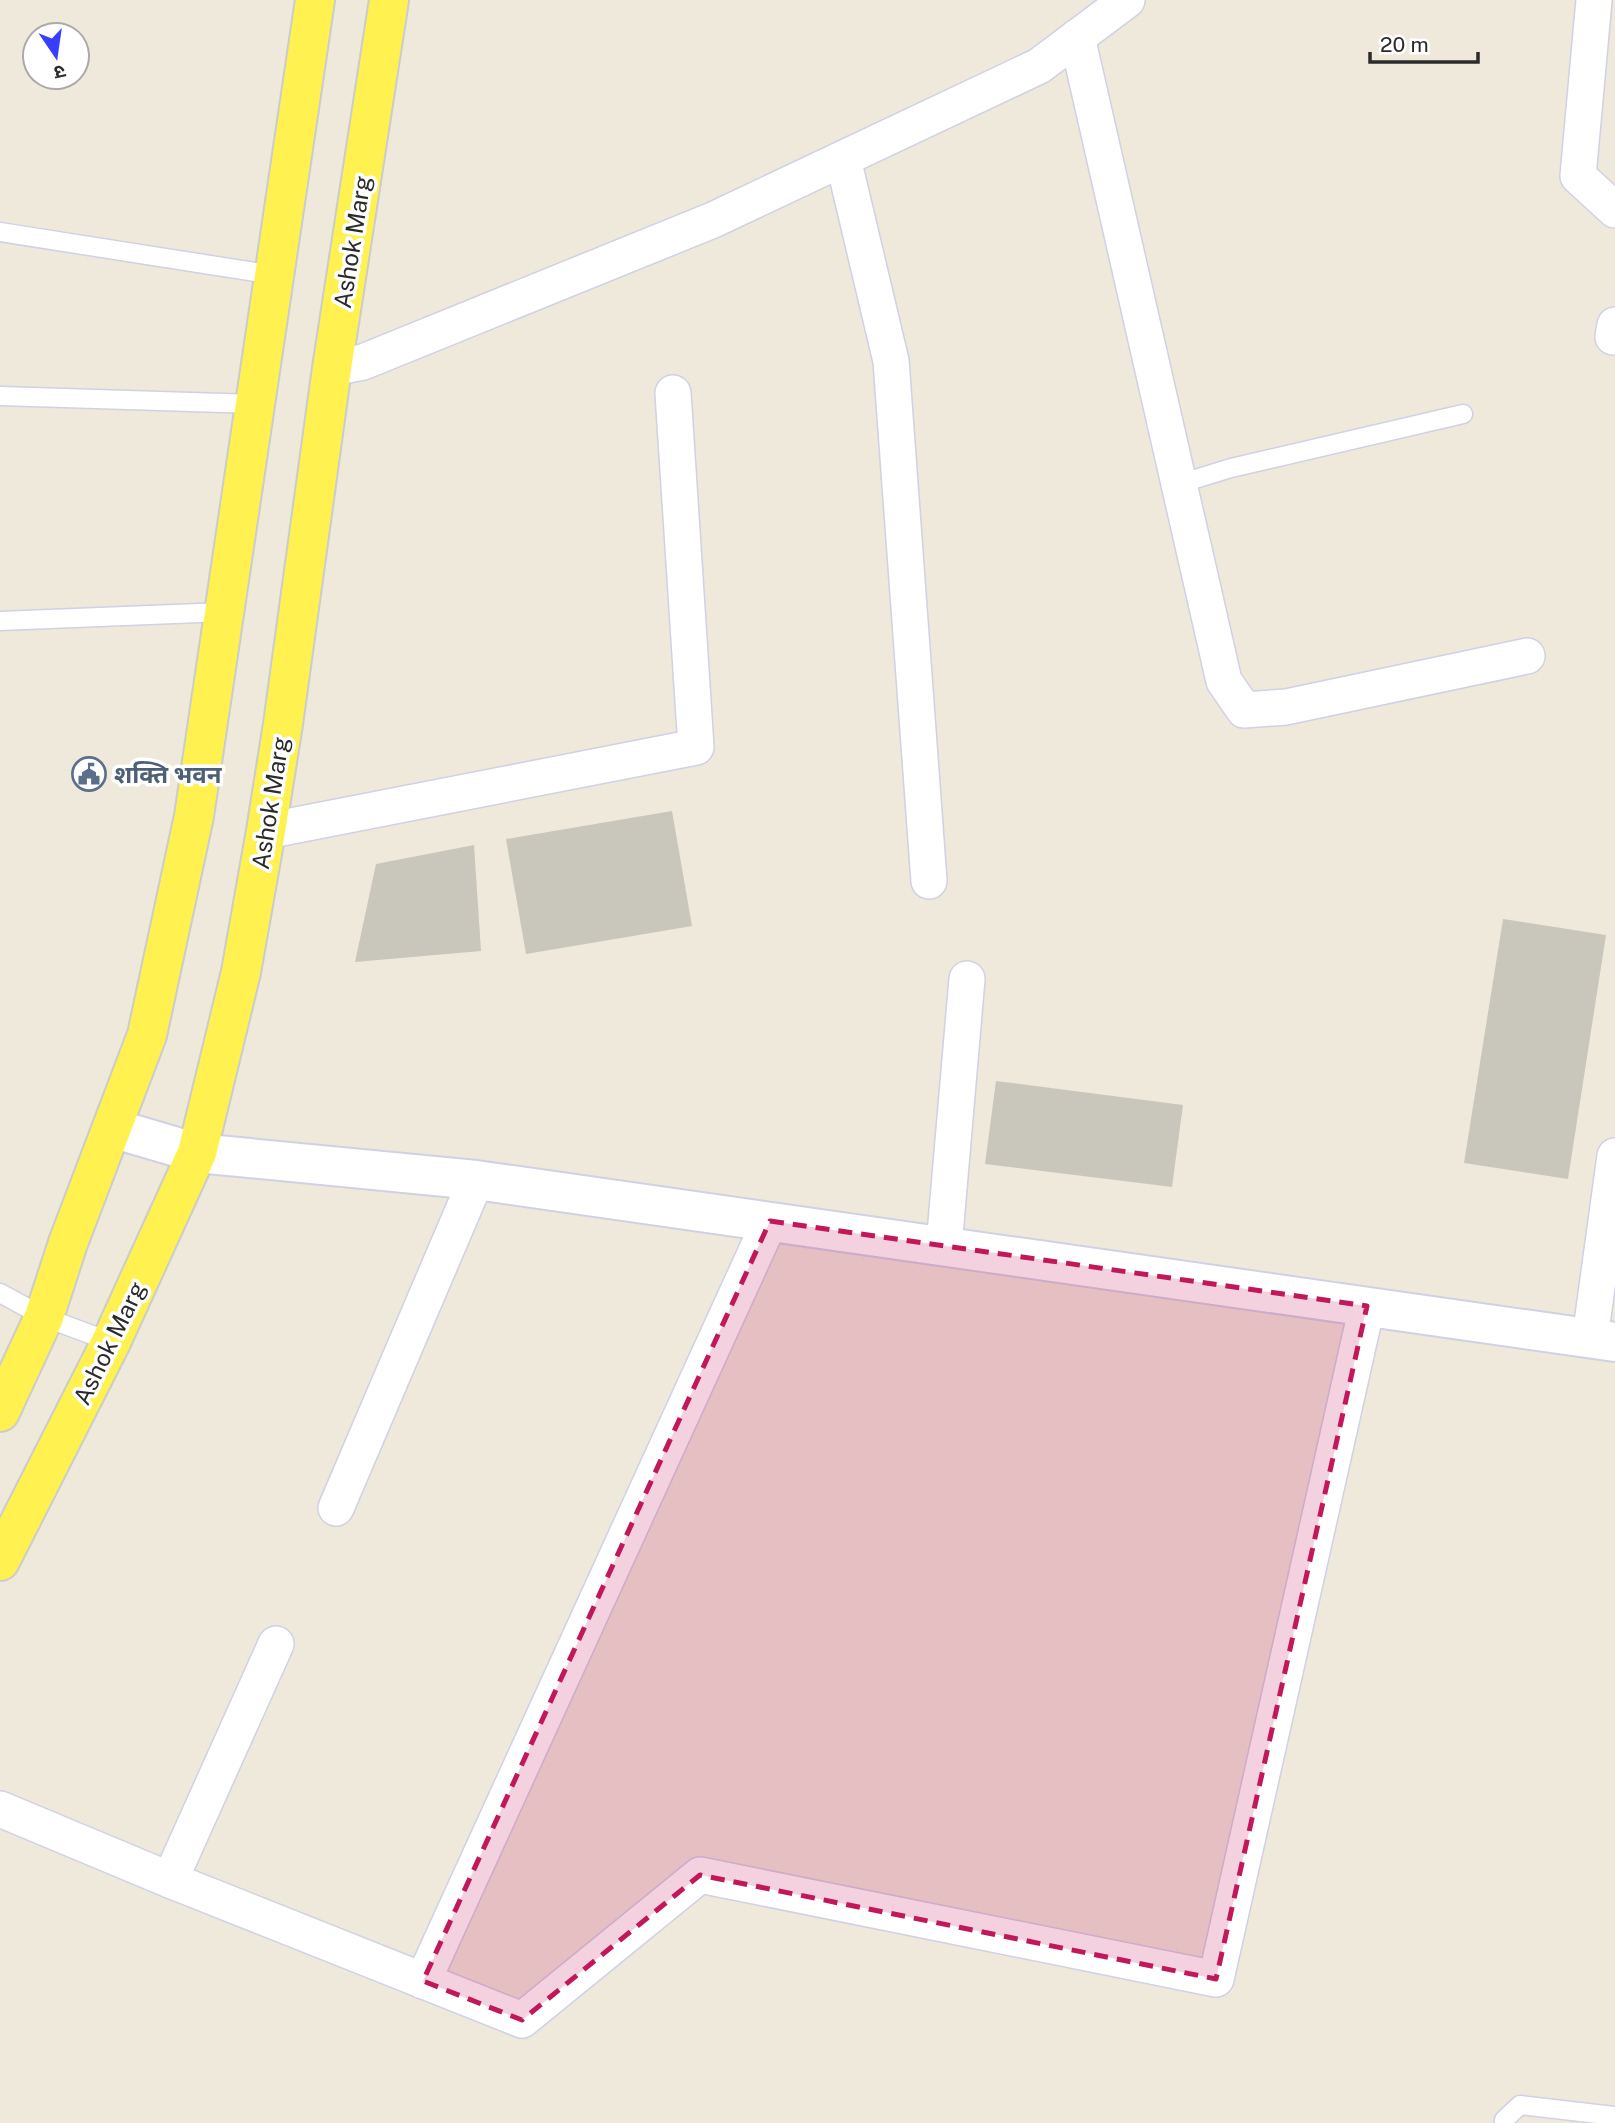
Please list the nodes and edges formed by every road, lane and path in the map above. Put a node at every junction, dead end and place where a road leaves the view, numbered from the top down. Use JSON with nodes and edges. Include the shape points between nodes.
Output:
{"nodes":[{"id":1,"x":315,"y":0,"type":"edge"},
{"id":2,"x":389,"y":0,"type":"edge"},
{"id":3,"x":1127,"y":0,"type":"edge"},
{"id":4,"x":1594,"y":0,"type":"edge"},
{"id":5,"x":1077,"y":37,"type":"junction"},
{"id":6,"x":843,"y":159,"type":"junction"},
{"id":7,"x":1615,"y":210,"type":"edge"},
{"id":8,"x":0,"y":232,"type":"edge"},
{"id":9,"x":274,"y":275,"type":"junction"},
{"id":10,"x":332,"y":368,"type":"junction"},
{"id":11,"x":673,"y":393,"type":"dead end"},
{"id":12,"x":0,"y":396,"type":"edge"},
{"id":13,"x":255,"y":404,"type":"junction"},
{"id":14,"x":1463,"y":414,"type":"dead end"},
{"id":15,"x":1179,"y":484,"type":"junction"},
{"id":16,"x":225,"y":612,"type":"junction"},
{"id":17,"x":0,"y":621,"type":"edge"},
{"id":18,"x":1527,"y":656,"type":"dead end"},
{"id":19,"x":266,"y":831,"type":"junction"},
{"id":20,"x":929,"y":881,"type":"dead end"},
{"id":21,"x":967,"y":979,"type":"dead end"},
{"id":22,"x":111,"y":1128,"type":"junction"},
{"id":23,"x":197,"y":1153,"type":"junction"},
{"id":24,"x":1615,"y":1156,"type":"edge"},
{"id":25,"x":476,"y":1180,"type":"junction"},
{"id":26,"x":770,"y":1221,"type":"junction"},
{"id":27,"x":944,"y":1246,"type":"junction"},
{"id":28,"x":0,"y":1293,"type":"edge"},
{"id":29,"x":1367,"y":1306,"type":"junction"},
{"id":30,"x":44,"y":1317,"type":"junction"},
{"id":31,"x":1603,"y":1340,"type":"edge"},
{"id":32,"x":111,"y":1342,"type":"junction"},
{"id":33,"x":0,"y":1412,"type":"edge"},
{"id":34,"x":336,"y":1508,"type":"dead end"},
{"id":35,"x":0,"y":1562,"type":"edge"},
{"id":36,"x":276,"y":1644,"type":"dead end"},
{"id":37,"x":0,"y":1809,"type":"edge"},
{"id":38,"x":170,"y":1880,"type":"junction"},
{"id":39,"x":423,"y":1981,"type":"junction"},
{"id":40,"x":1615,"y":2116,"type":"edge"},
{"id":41,"x":1504,"y":2123,"type":"edge"}],
"edges":[{"from":1,"to":9,"type":"main road"},
{"from":2,"to":10,"type":"main road","name":"Ashok Marg"},
{"from":3,"to":5,"type":"street"},
{"from":4,"to":7,"type":"street","via":[[1578,176]]},
{"from":5,"to":6,"type":"street","via":[[1039,66]]},
{"from":5,"to":15,"type":"street"},
{"from":6,"to":10,"type":"street","via":[[713,220],[363,362]]},
{"from":6,"to":20,"type":"street","via":[[891,362]]},
{"from":8,"to":9,"type":"lane"},
{"from":9,"to":13,"type":"main road"},
{"from":10,"to":19,"type":"main road","name":"Ashok Marg"},
{"from":11,"to":19,"type":"street","via":[[696,747]]},
{"from":12,"to":13,"type":"lane"},
{"from":13,"to":16,"type":"main road"},
{"from":14,"to":15,"type":"lane"},
{"from":15,"to":18,"type":"street","via":[[1224,681],[1244,710],[1286,707]]},
{"from":16,"to":17,"type":"lane"},
{"from":16,"to":22,"type":"main road","via":[[194,816],[147,1035]]},
{"from":19,"to":23,"type":"main road","name":"Ashok Marg","via":[[242,972]]},
{"from":21,"to":27,"type":"street"},
{"from":22,"to":23,"type":"main road"},
{"from":22,"to":30,"type":"main road"},
{"from":23,"to":25,"type":"main road"},
{"from":23,"to":32,"type":"main road","name":"Ashok Marg"},
{"from":24,"to":31,"type":"street"},
{"from":25,"to":26,"type":"main road"},
{"from":25,"to":34,"type":"street"},
{"from":26,"to":27,"type":"main road"},
{"from":26,"to":39,"type":"street"},
{"from":27,"to":29,"type":"main road"},
{"from":28,"to":30,"type":"lane"},
{"from":29,"to":31,"type":"main road"},
{"from":29,"to":39,"type":"street","via":[[1216,1979],[700,1875],[522,2020]]},
{"from":30,"to":32,"type":"lane"},
{"from":30,"to":33,"type":"main road"},
{"from":32,"to":35,"type":"main road","name":"Ashok Marg"},
{"from":36,"to":38,"type":"street"},
{"from":37,"to":38,"type":"street"},
{"from":38,"to":39,"type":"street"},
{"from":40,"to":41,"type":"lane","via":[[1520,2105]]}]}
